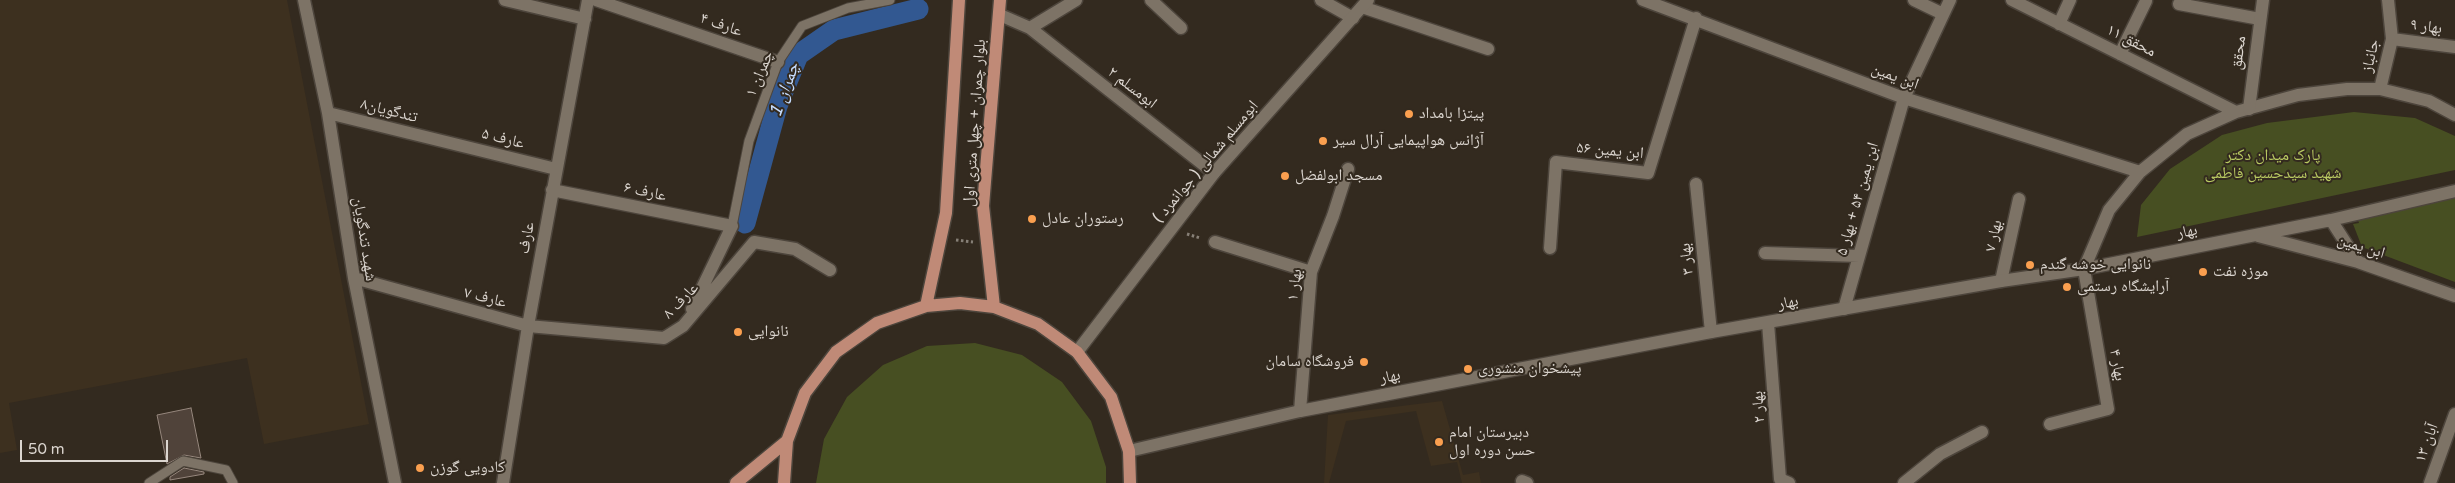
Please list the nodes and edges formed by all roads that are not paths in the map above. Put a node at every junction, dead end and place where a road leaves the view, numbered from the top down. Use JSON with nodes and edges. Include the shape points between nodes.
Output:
{"nodes":[{"id":1,"x":304,"y":0,"type":"edge"},
{"id":2,"x":505,"y":0,"type":"edge"},
{"id":3,"x":588,"y":0,"type":"edge"},
{"id":4,"x":596,"y":0,"type":"edge"},
{"id":5,"x":890,"y":0,"type":"edge"},
{"id":6,"x":959,"y":0,"type":"edge"},
{"id":7,"x":1000,"y":0,"type":"edge"},
{"id":8,"x":1076,"y":0,"type":"edge"},
{"id":9,"x":1151,"y":0,"type":"edge"},
{"id":10,"x":1321,"y":0,"type":"edge"},
{"id":11,"x":1643,"y":0,"type":"edge"},
{"id":12,"x":1914,"y":0,"type":"edge"},
{"id":13,"x":1950,"y":0,"type":"edge"},
{"id":14,"x":2012,"y":0,"type":"edge"},
{"id":15,"x":2070,"y":0,"type":"edge"},
{"id":16,"x":2263,"y":0,"type":"edge"},
{"id":17,"x":2388,"y":0,"type":"edge"},
{"id":18,"x":2146,"y":2,"type":"dead end"},
{"id":19,"x":1365,"y":3,"type":"edge"},
{"id":20,"x":2179,"y":4,"type":"dead end"},
{"id":21,"x":1942,"y":14,"type":"junction"},
{"id":22,"x":1000,"y":15,"type":"junction"},
{"id":23,"x":1353,"y":18,"type":"junction"},
{"id":24,"x":1696,"y":18,"type":"junction"},
{"id":25,"x":585,"y":19,"type":"junction"},
{"id":26,"x":2260,"y":19,"type":"junction"},
{"id":27,"x":2059,"y":24,"type":"junction"},
{"id":28,"x":1030,"y":28,"type":"junction"},
{"id":29,"x":1181,"y":28,"type":"dead end"},
{"id":30,"x":2392,"y":39,"type":"junction"},
{"id":31,"x":2455,"y":47,"type":"edge"},
{"id":32,"x":1488,"y":49,"type":"dead end"},
{"id":33,"x":2120,"y":54,"type":"junction"},
{"id":34,"x":778,"y":62,"type":"junction"},
{"id":35,"x":2380,"y":89,"type":"junction"},
{"id":36,"x":1904,"y":98,"type":"junction"},
{"id":37,"x":2249,"y":109,"type":"junction"},
{"id":38,"x":2236,"y":112,"type":"junction"},
{"id":39,"x":328,"y":113,"type":"junction"},
{"id":40,"x":2455,"y":115,"type":"edge"},
{"id":41,"x":442,"y":141,"type":"joint"},
{"id":42,"x":556,"y":169,"type":"junction"},
{"id":43,"x":1348,"y":169,"type":"dead end"},
{"id":44,"x":2140,"y":172,"type":"junction"},
{"id":45,"x":1214,"y":173,"type":"junction"},
{"id":46,"x":1696,"y":184,"type":"dead end"},
{"id":47,"x":552,"y":190,"type":"junction"},
{"id":48,"x":2455,"y":191,"type":"edge"},
{"id":49,"x":2019,"y":199,"type":"dead end"},
{"id":50,"x":2331,"y":220,"type":"junction"},
{"id":51,"x":732,"y":226,"type":"junction"},
{"id":52,"x":2255,"y":235,"type":"junction"},
{"id":53,"x":1216,"y":242,"type":"road end"},
{"id":54,"x":1550,"y":248,"type":"dead end"},
{"id":55,"x":1765,"y":252,"type":"dead end"},
{"id":56,"x":1859,"y":256,"type":"junction"},
{"id":57,"x":2358,"y":262,"type":"junction"},
{"id":58,"x":2084,"y":269,"type":"junction"},
{"id":59,"x":830,"y":270,"type":"dead end"},
{"id":60,"x":1311,"y":272,"type":"junction"},
{"id":61,"x":354,"y":278,"type":"junction"},
{"id":62,"x":2001,"y":280,"type":"junction"},
{"id":63,"x":2455,"y":296,"type":"edge"},
{"id":64,"x":926,"y":306,"type":"junction"},
{"id":65,"x":994,"y":308,"type":"junction"},
{"id":66,"x":1844,"y":309,"type":"junction"},
{"id":67,"x":1768,"y":324,"type":"junction"},
{"id":68,"x":528,"y":326,"type":"junction"},
{"id":69,"x":683,"y":326,"type":"junction"},
{"id":70,"x":1711,"y":332,"type":"junction"},
{"id":71,"x":1077,"y":352,"type":"junction"},
{"id":72,"x":1300,"y":411,"type":"junction"},
{"id":73,"x":2455,"y":414,"type":"edge"},
{"id":74,"x":2050,"y":424,"type":"dead end"},
{"id":75,"x":1982,"y":432,"type":"dead end"},
{"id":76,"x":787,"y":441,"type":"junction"},
{"id":77,"x":1129,"y":451,"type":"junction"},
{"id":78,"x":1782,"y":482,"type":"edge"},
{"id":79,"x":150,"y":483,"type":"edge"},
{"id":80,"x":233,"y":483,"type":"edge"},
{"id":81,"x":395,"y":483,"type":"edge"},
{"id":82,"x":503,"y":483,"type":"edge"},
{"id":83,"x":736,"y":483,"type":"edge"},
{"id":84,"x":784,"y":483,"type":"edge"},
{"id":85,"x":1130,"y":483,"type":"edge"},
{"id":86,"x":1904,"y":483,"type":"edge"},
{"id":87,"x":2430,"y":483,"type":"edge"}],
"edges":[{"from":1,"to":39,"type":"street","name":"شهید تندگویان"},
{"from":2,"to":25,"type":"street"},
{"from":3,"to":25,"type":"street","name":"عارف"},
{"from":4,"to":34,"type":"street","name":"عارف ۴"},
{"from":5,"to":34,"type":"lane","name":"۱ چمران","via":[[848,8],[802,26]]},
{"from":6,"to":64,"type":"main road","name":"بلوار چمران + چهل متری اول","via":[[946,213]]},
{"from":7,"to":22,"type":"main road","name":"بلوار چمران + چهل متری اول"},
{"from":8,"to":28,"type":"street"},
{"from":9,"to":29,"type":"street"},
{"from":10,"to":23,"type":"street"},
{"from":11,"to":24,"type":"street","name":"ابن یمین"},
{"from":12,"to":21,"type":"street"},
{"from":13,"to":21,"type":"street","name":"ابن یمین ۵۴ + بهار ۵"},
{"from":14,"to":27,"type":"street","name":"محقق ۱۱"},
{"from":15,"to":27,"type":"street"},
{"from":16,"to":26,"type":"street","name":"محقق"},
{"from":17,"to":30,"type":"street","name":"جانباز"},
{"from":18,"to":33,"type":"street"},
{"from":19,"to":23,"type":"street","name":"ابومسلم شمالی ( جوانمرد )"},
{"from":19,"to":32,"type":"street"},
{"from":20,"to":26,"type":"street"},
{"from":21,"to":36,"type":"street","name":"ابن یمین ۵۴ + بهار ۵"},
{"from":22,"to":28,"type":"street","name":"ابومسلم ۲"},
{"from":22,"to":65,"type":"main road","name":"بلوار چمران + چهل متری اول","via":[[983,206]]},
{"from":23,"to":45,"type":"street","name":"ابومسلم شمالی ( جوانمرد )"},
{"from":24,"to":36,"type":"street","name":"ابن یمین"},
{"from":24,"to":54,"type":"street","name":"ابن یمین ۵۶","via":[[1648,173],[1556,162]]},
{"from":25,"to":42,"type":"street","name":"عارف"},
{"from":26,"to":37,"type":"street","name":"محقق"},
{"from":27,"to":33,"type":"street","name":"محقق ۱۱"},
{"from":28,"to":45,"type":"street","name":"ابومسلم ۲"},
{"from":30,"to":31,"type":"street","name":"بهار ۹"},
{"from":30,"to":35,"type":"street","name":"جانباز"},
{"from":33,"to":38,"type":"street","name":"محقق ۱۱"},
{"from":34,"to":51,"type":"lane","name":"۱ چمران","via":[[749,141]]},
{"from":35,"to":37,"type":"street","via":[[2347,88]]},
{"from":35,"to":40,"type":"street","via":[[2429,101]]},
{"from":36,"to":44,"type":"street","name":"ابن یمین"},
{"from":36,"to":56,"type":"street","name":"ابن یمین ۵۴ + بهار ۵"},
{"from":37,"to":38,"type":"street"},
{"from":38,"to":44,"type":"street","via":[[2187,134]]},
{"from":39,"to":41,"type":"street","name":"تندگویان۸"},
{"from":39,"to":61,"type":"street","name":"شهید تندگویان"},
{"from":41,"to":42,"type":"street","name":"عارف ۵"},
{"from":42,"to":47,"type":"street","name":"عارف"},
{"from":43,"to":60,"type":"street","name":"بهار ۱"},
{"from":44,"to":58,"type":"street","via":[[2109,210]]},
{"from":45,"to":71,"type":"street","name":"ابومسلم شمالی ( جوانمرد )"},
{"from":46,"to":70,"type":"street","name":"بهار ۳"},
{"from":47,"to":51,"type":"street","name":"عارف ۶"},
{"from":47,"to":68,"type":"street","name":"عارف"},
{"from":48,"to":50,"type":"street","name":"بهار"},
{"from":49,"to":62,"type":"street","name":"بهار ۷"},
{"from":50,"to":52,"type":"street","name":"بهار"},
{"from":50,"to":57,"type":"street"},
{"from":51,"to":69,"type":"street"},
{"from":52,"to":57,"type":"street","name":"ابن یمین"},
{"from":52,"to":58,"type":"street","name":"بهار"},
{"from":53,"to":60,"type":"street"},
{"from":55,"to":56,"type":"street"},
{"from":56,"to":66,"type":"street","name":"ابن یمین ۵۴ + بهار ۵"},
{"from":57,"to":63,"type":"street","name":"ابن یمین"},
{"from":58,"to":62,"type":"street","name":"بهار"},
{"from":58,"to":74,"type":"street","name":"بهار ۴","via":[[2108,409]]},
{"from":59,"to":69,"type":"street","name":"عارف ۸","via":[[795,249],[754,242]]},
{"from":60,"to":72,"type":"street","name":"بهار ۱"},
{"from":61,"to":68,"type":"street","name":"عارف ۷"},
{"from":61,"to":81,"type":"street","name":"شهید تندگویان"},
{"from":62,"to":66,"type":"street","name":"بهار"},
{"from":64,"to":65,"type":"main road","via":[[960,304]]},
{"from":64,"to":76,"type":"main road","via":[[877,323],[836,352],[805,393]]},
{"from":65,"to":71,"type":"main road","via":[[1038,324]]},
{"from":66,"to":67,"type":"street","name":"بهار"},
{"from":67,"to":70,"type":"street","name":"بهار"},
{"from":67,"to":78,"type":"street","name":"بهار ۲"},
{"from":68,"to":69,"type":"street","name":"عارف ۸","via":[[664,338]]},
{"from":68,"to":82,"type":"street","name":"عارف"},
{"from":70,"to":72,"type":"street","name":"بهار"},
{"from":71,"to":77,"type":"main road","via":[[1111,397]]},
{"from":72,"to":77,"type":"street","name":"بهار"},
{"from":73,"to":87,"type":"street","name":"۱۳ آبان"},
{"from":75,"to":86,"type":"street","via":[[1940,454]]},
{"from":76,"to":83,"type":"main road"},
{"from":76,"to":84,"type":"main road"},
{"from":77,"to":85,"type":"main road"},
{"from":79,"to":80,"type":"lane","via":[[183,462],[226,470]]}]}
